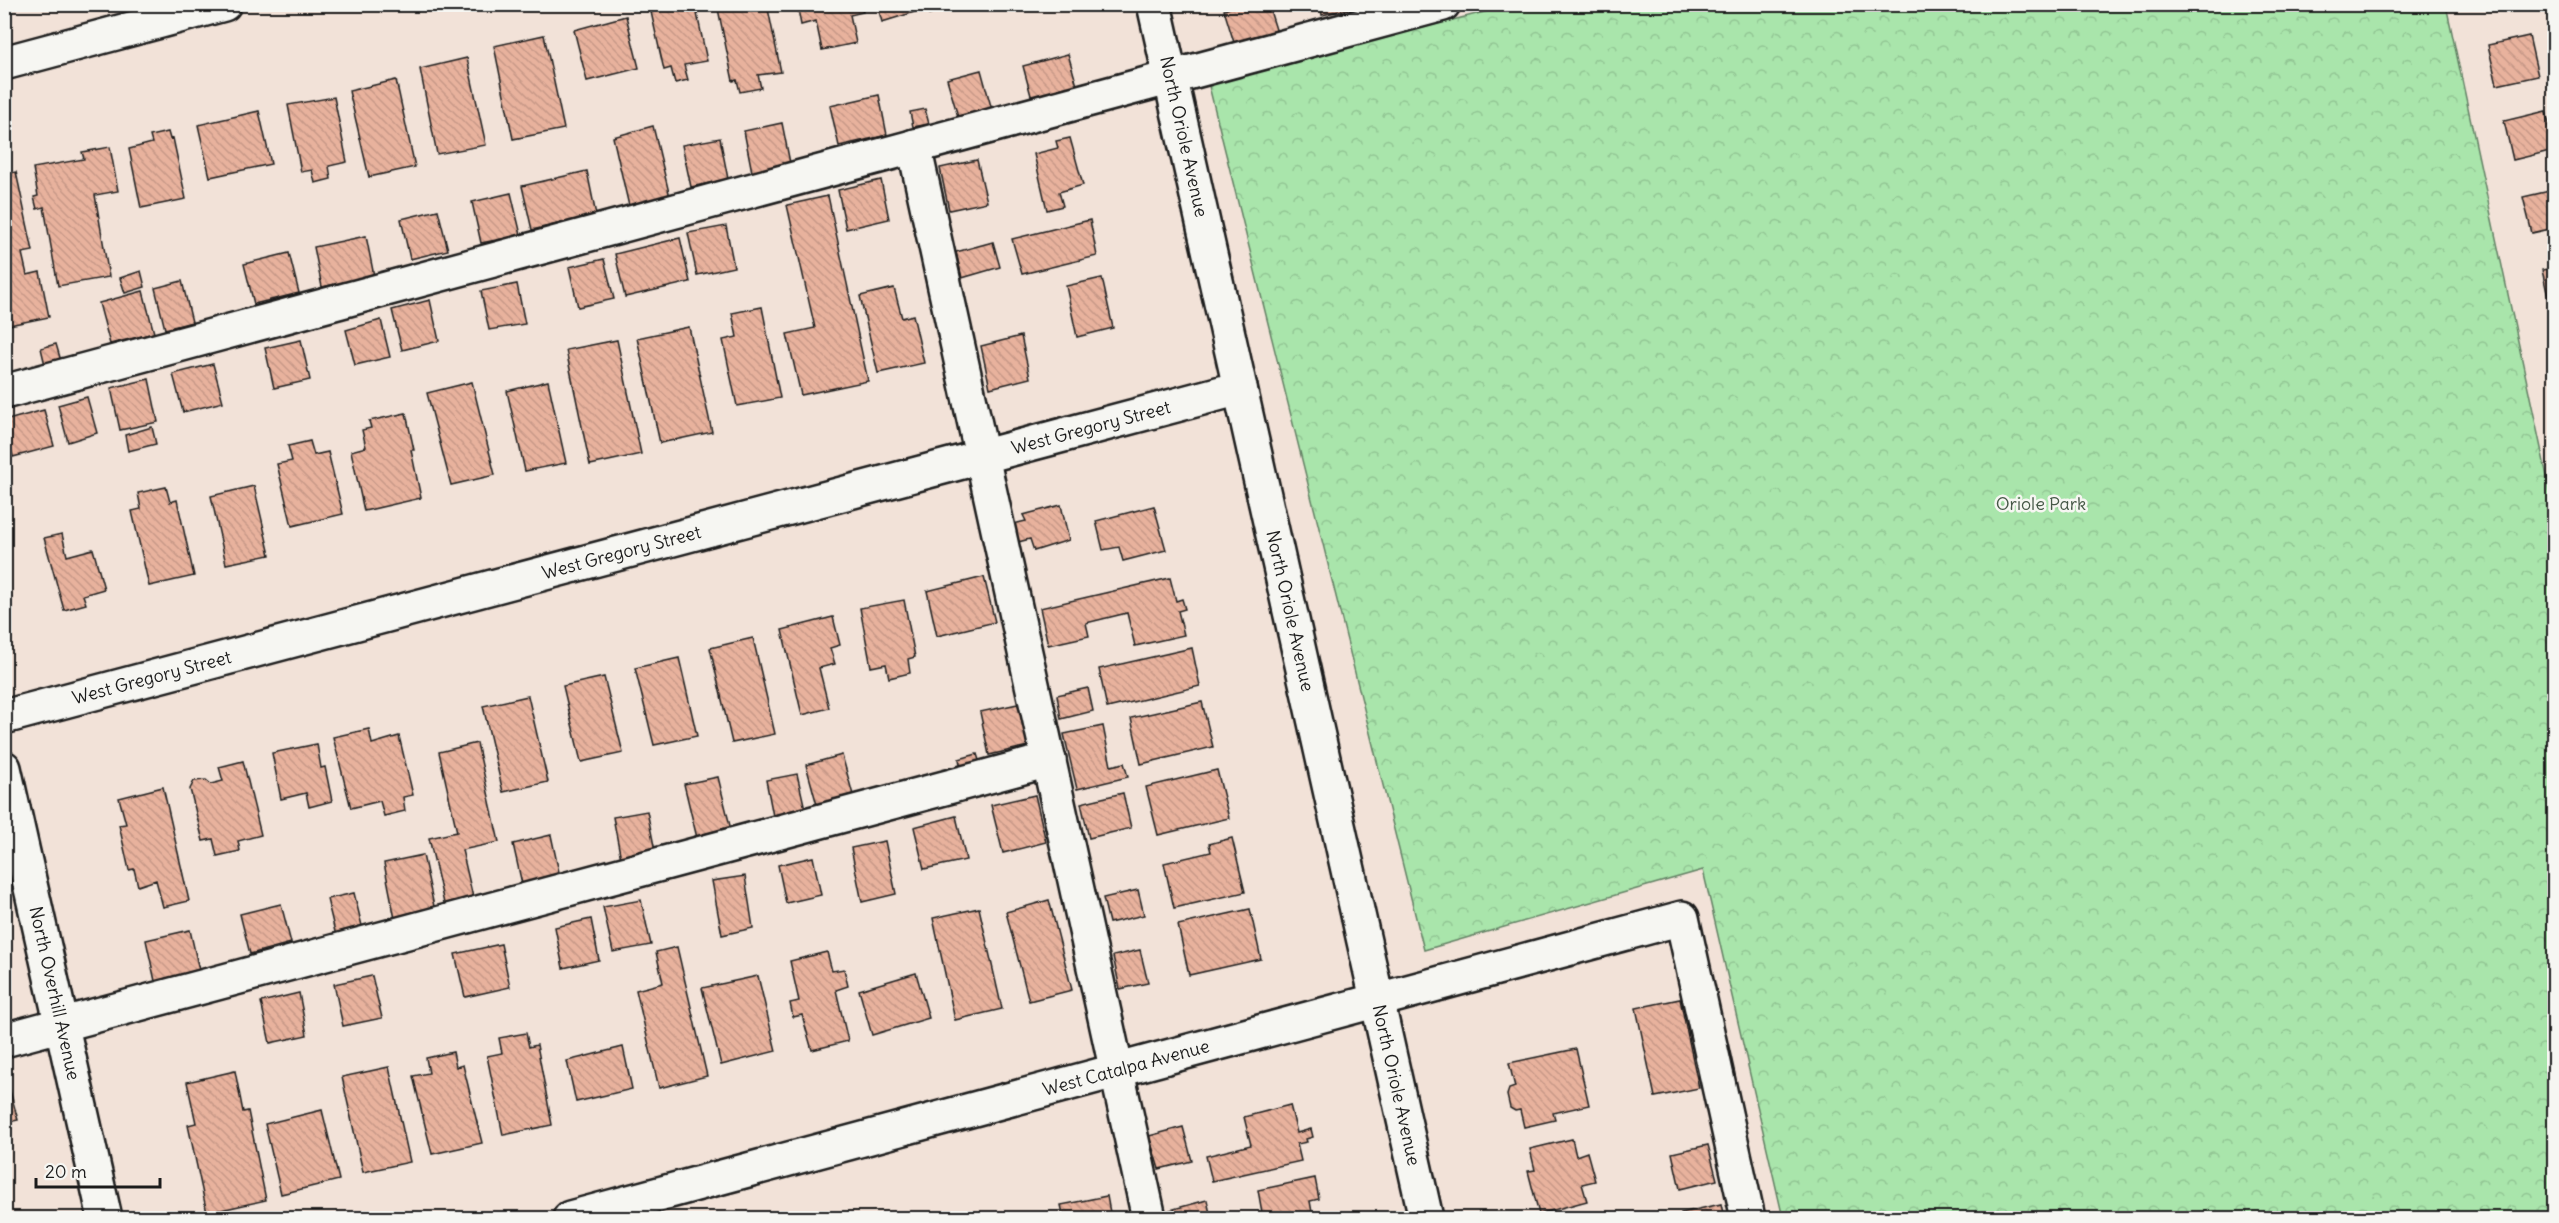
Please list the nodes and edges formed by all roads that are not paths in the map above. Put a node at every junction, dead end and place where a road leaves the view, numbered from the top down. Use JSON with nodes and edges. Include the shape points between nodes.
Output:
{"nodes":[{"id":1,"x":224,"y":4,"type":"edge"},
{"id":2,"x":1154,"y":4,"type":"edge"},
{"id":3,"x":1443,"y":4,"type":"edge"},
{"id":4,"x":165,"y":12,"type":"edge"},
{"id":5,"x":4,"y":63,"type":"edge"},
{"id":6,"x":1170,"y":79,"type":"junction"},
{"id":7,"x":914,"y":146,"type":"junction"},
{"id":8,"x":1240,"y":388,"type":"junction"},
{"id":9,"x":4,"y":392,"type":"edge"},
{"id":10,"x":982,"y":457,"type":"junction"},
{"id":11,"x":4,"y":717,"type":"edge"},
{"id":12,"x":1049,"y":760,"type":"junction"},
{"id":13,"x":4,"y":768,"type":"edge"},
{"id":14,"x":1377,"y":1000,"type":"junction"},
{"id":15,"x":62,"y":1025,"type":"junction"},
{"id":16,"x":4,"y":1040,"type":"edge"},
{"id":17,"x":1117,"y":1071,"type":"junction"},
{"id":18,"x":105,"y":1218,"type":"edge"},
{"id":19,"x":570,"y":1218,"type":"edge"},
{"id":20,"x":1149,"y":1218,"type":"edge"},
{"id":21,"x":1426,"y":1218,"type":"edge"},
{"id":22,"x":1748,"y":1218,"type":"edge"}],
"edges":[{"from":1,"to":4,"type":"street"},
{"from":2,"to":6,"type":"street","name":"North Oriole Avenue"},
{"from":3,"to":6,"type":"street"},
{"from":4,"to":5,"type":"street"},
{"from":6,"to":7,"type":"street"},
{"from":6,"to":8,"type":"street","name":"North Oriole Avenue"},
{"from":7,"to":9,"type":"street"},
{"from":7,"to":10,"type":"street"},
{"from":8,"to":10,"type":"street","name":"West Gregory Street"},
{"from":8,"to":14,"type":"street","name":"North Oriole Avenue"},
{"from":10,"to":11,"type":"street","name":"West Gregory Street"},
{"from":10,"to":12,"type":"street"},
{"from":12,"to":15,"type":"street"},
{"from":12,"to":17,"type":"street"},
{"from":13,"to":15,"type":"street","name":"North Overhill Avenue"},
{"from":14,"to":17,"type":"street","name":"West Catalpa Avenue"},
{"from":14,"to":21,"type":"street","name":"North Oriole Avenue"},
{"from":14,"to":22,"type":"street","name":"West Catalpa Avenue","via":[[1682,918]]},
{"from":15,"to":16,"type":"street"},
{"from":15,"to":18,"type":"street","name":"North Overhill Avenue"},
{"from":17,"to":19,"type":"street","name":"West Catalpa Avenue"},
{"from":17,"to":20,"type":"street"}]}
